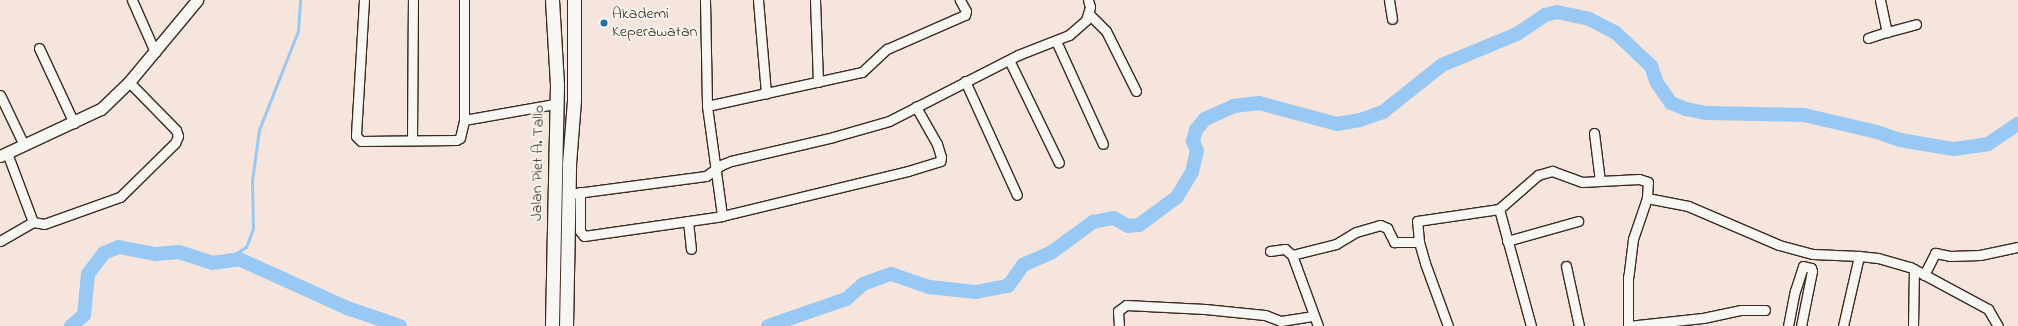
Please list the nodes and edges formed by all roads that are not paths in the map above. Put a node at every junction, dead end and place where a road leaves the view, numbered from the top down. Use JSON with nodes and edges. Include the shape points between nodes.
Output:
{"nodes":[{"id":1,"x":132,"y":0,"type":"edge"},
{"id":2,"x":197,"y":0,"type":"edge"},
{"id":3,"x":364,"y":0,"type":"edge"},
{"id":4,"x":413,"y":0,"type":"edge"},
{"id":5,"x":464,"y":0,"type":"edge"},
{"id":6,"x":552,"y":0,"type":"edge"},
{"id":7,"x":574,"y":0,"type":"edge"},
{"id":8,"x":705,"y":0,"type":"edge"},
{"id":9,"x":758,"y":0,"type":"edge"},
{"id":10,"x":815,"y":0,"type":"edge"},
{"id":11,"x":960,"y":0,"type":"edge"},
{"id":12,"x":1088,"y":0,"type":"edge"},
{"id":13,"x":1389,"y":0,"type":"edge"},
{"id":14,"x":1880,"y":0,"type":"edge"},
{"id":15,"x":1089,"y":14,"type":"junction"},
{"id":16,"x":1392,"y":18,"type":"dead end"},
{"id":17,"x":1916,"y":24,"type":"dead end"},
{"id":18,"x":1887,"y":32,"type":"junction"},
{"id":19,"x":1868,"y":38,"type":"dead end"},
{"id":20,"x":1056,"y":41,"type":"junction"},
{"id":21,"x":39,"y":48,"type":"dead end"},
{"id":22,"x":155,"y":52,"type":"junction"},
{"id":23,"x":1009,"y":60,"type":"junction"},
{"id":24,"x":964,"y":81,"type":"junction"},
{"id":25,"x":129,"y":82,"type":"junction"},
{"id":26,"x":818,"y":82,"type":"junction"},
{"id":27,"x":1136,"y":91,"type":"dead end"},
{"id":28,"x":766,"y":94,"type":"junction"},
{"id":29,"x":0,"y":95,"type":"edge"},
{"id":30,"x":555,"y":104,"type":"junction"},
{"id":31,"x":707,"y":106,"type":"junction"},
{"id":32,"x":916,"y":107,"type":"junction"},
{"id":33,"x":464,"y":120,"type":"junction"},
{"id":34,"x":74,"y":123,"type":"junction"},
{"id":35,"x":1594,"y":133,"type":"dead end"},
{"id":36,"x":412,"y":139,"type":"junction"},
{"id":37,"x":1103,"y":144,"type":"dead end"},
{"id":38,"x":24,"y":145,"type":"junction"},
{"id":39,"x":3,"y":154,"type":"edge"},
{"id":40,"x":1059,"y":163,"type":"dead end"},
{"id":41,"x":715,"y":171,"type":"junction"},
{"id":42,"x":1600,"y":181,"type":"junction"},
{"id":43,"x":574,"y":193,"type":"junction"},
{"id":44,"x":1017,"y":195,"type":"dead end"},
{"id":45,"x":1647,"y":198,"type":"junction"},
{"id":46,"x":1499,"y":209,"type":"junction"},
{"id":47,"x":722,"y":216,"type":"junction"},
{"id":48,"x":688,"y":221,"type":"junction"},
{"id":49,"x":1578,"y":221,"type":"dead end"},
{"id":50,"x":33,"y":222,"type":"junction"},
{"id":51,"x":0,"y":241,"type":"edge"},
{"id":52,"x":1507,"y":241,"type":"junction"},
{"id":53,"x":1419,"y":242,"type":"junction"},
{"id":54,"x":2018,"y":247,"type":"edge"},
{"id":55,"x":691,"y":249,"type":"dead end"},
{"id":56,"x":1270,"y":250,"type":"dead end"},
{"id":57,"x":1292,"y":255,"type":"junction"},
{"id":58,"x":1859,"y":256,"type":"junction"},
{"id":59,"x":1566,"y":266,"type":"dead end"},
{"id":60,"x":1914,"y":269,"type":"junction"},
{"id":61,"x":1927,"y":276,"type":"junction"},
{"id":62,"x":1765,"y":310,"type":"dead end"},
{"id":63,"x":1314,"y":316,"type":"junction"},
{"id":64,"x":552,"y":326,"type":"edge"},
{"id":65,"x":566,"y":326,"type":"edge"},
{"id":66,"x":1119,"y":326,"type":"edge"},
{"id":67,"x":1318,"y":326,"type":"edge"},
{"id":68,"x":1448,"y":326,"type":"edge"},
{"id":69,"x":1529,"y":326,"type":"edge"},
{"id":70,"x":1579,"y":326,"type":"edge"},
{"id":71,"x":1628,"y":326,"type":"edge"},
{"id":72,"x":1788,"y":326,"type":"edge"},
{"id":73,"x":1801,"y":326,"type":"edge"},
{"id":74,"x":1843,"y":326,"type":"edge"},
{"id":75,"x":1913,"y":326,"type":"edge"},
{"id":76,"x":1998,"y":326,"type":"edge"}],
"edges":[{"from":1,"to":22,"type":"street"},
{"from":2,"to":22,"type":"street"},
{"from":3,"to":36,"type":"street","via":[[356,136],[361,141]]},
{"from":4,"to":36,"type":"street"},
{"from":5,"to":33,"type":"street"},
{"from":6,"to":30,"type":"main road","name":"Jalan Piet A. Tallo"},
{"from":7,"to":43,"type":"main road","name":"Jalan Piet A. Tallo"},
{"from":8,"to":31,"type":"street"},
{"from":9,"to":28,"type":"street"},
{"from":10,"to":26,"type":"street"},
{"from":11,"to":26,"type":"street","via":[[966,15],[887,49],[862,72]]},
{"from":12,"to":15,"type":"street"},
{"from":13,"to":16,"type":"street"},
{"from":14,"to":18,"type":"street"},
{"from":15,"to":20,"type":"street","via":[[1078,30]]},
{"from":15,"to":27,"type":"street","via":[[1106,31]]},
{"from":17,"to":18,"type":"street"},
{"from":18,"to":19,"type":"street"},
{"from":20,"to":23,"type":"street"},
{"from":20,"to":37,"type":"street"},
{"from":21,"to":34,"type":"street"},
{"from":22,"to":25,"type":"street"},
{"from":23,"to":24,"type":"street"},
{"from":23,"to":40,"type":"street"},
{"from":24,"to":32,"type":"street"},
{"from":24,"to":44,"type":"street"},
{"from":25,"to":34,"type":"street","via":[[102,109]]},
{"from":25,"to":50,"type":"street","via":[[176,130],[178,136],[175,143],[120,197],[44,224]]},
{"from":26,"to":28,"type":"street"},
{"from":28,"to":31,"type":"street"},
{"from":29,"to":38,"type":"street"},
{"from":30,"to":33,"type":"street"},
{"from":30,"to":64,"type":"main road","name":"Jalan Piet A. Tallo"},
{"from":31,"to":41,"type":"street"},
{"from":32,"to":41,"type":"street","via":[[900,117],[873,126],[731,161],[721,164]]},
{"from":32,"to":47,"type":"street","via":[[937,144],[940,161]]},
{"from":33,"to":36,"type":"street","via":[[460,138],[456,140]]},
{"from":34,"to":38,"type":"street"},
{"from":35,"to":42,"type":"street"},
{"from":38,"to":39,"type":"street"},
{"from":39,"to":50,"type":"street"},
{"from":41,"to":43,"type":"street","via":[[706,176]]},
{"from":41,"to":47,"type":"street"},
{"from":42,"to":45,"type":"street","via":[[1644,180],[1649,185]]},
{"from":42,"to":46,"type":"street","via":[[1582,182],[1548,171],[1538,175]]},
{"from":43,"to":48,"type":"street","via":[[580,231],[584,236]]},
{"from":43,"to":65,"type":"main road","name":"Jalan Piet A. Tallo","via":[[567,267]]},
{"from":45,"to":58,"type":"street","via":[[1688,206],[1779,245],[1813,254]]},
{"from":45,"to":71,"type":"street","via":[[1633,239],[1628,276]]},
{"from":46,"to":52,"type":"street"},
{"from":46,"to":53,"type":"street","via":[[1422,219],[1416,225]]},
{"from":47,"to":48,"type":"street"},
{"from":48,"to":55,"type":"street"},
{"from":49,"to":52,"type":"street"},
{"from":50,"to":51,"type":"street"},
{"from":52,"to":69,"type":"street"},
{"from":53,"to":57,"type":"street","via":[[1394,242],[1386,228],[1380,225],[1356,232],[1336,244]]},
{"from":53,"to":68,"type":"street"},
{"from":54,"to":61,"type":"street","via":[[1980,255],[1950,256],[1935,253]]},
{"from":56,"to":57,"type":"street","via":[[1285,249]]},
{"from":57,"to":63,"type":"street"},
{"from":58,"to":60,"type":"street","via":[[1878,258]]},
{"from":58,"to":74,"type":"street"},
{"from":59,"to":70,"type":"street"},
{"from":60,"to":61,"type":"street"},
{"from":60,"to":75,"type":"street"},
{"from":61,"to":76,"type":"street","via":[[1988,309]]},
{"from":62,"to":71,"type":"street","via":[[1742,310],[1703,318]]},
{"from":63,"to":66,"type":"street","via":[[1281,321],[1266,315],[1126,305],[1118,311]]},
{"from":63,"to":67,"type":"street"},
{"from":72,"to":73,"type":"street","via":[[1802,267],[1807,266],[1812,271]]}]}
